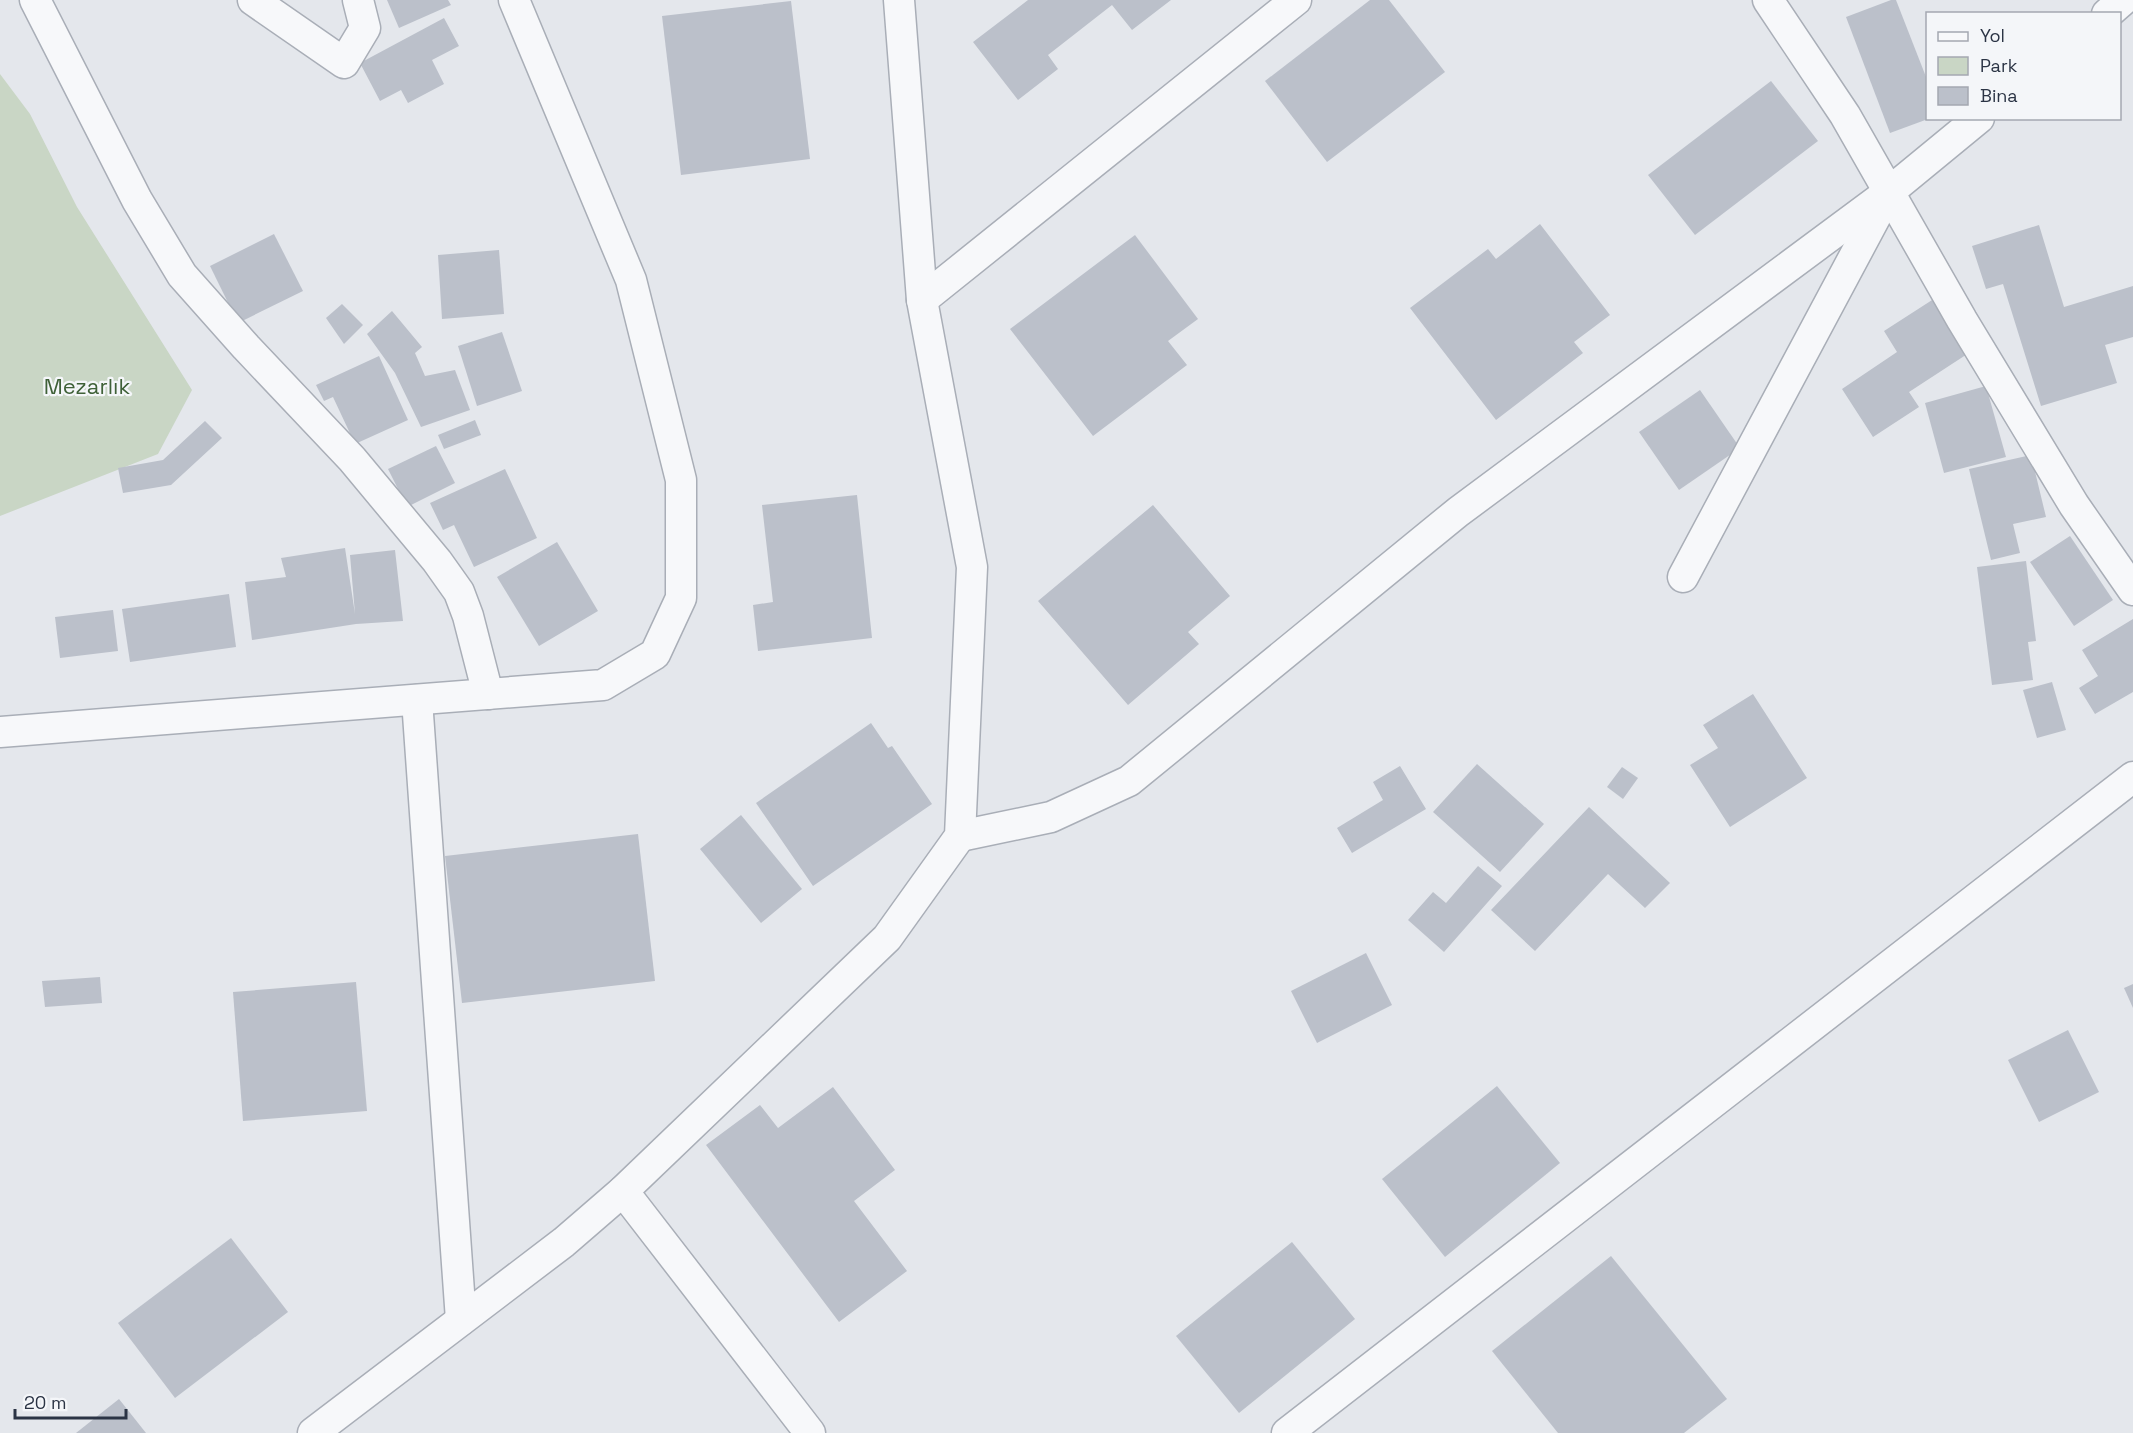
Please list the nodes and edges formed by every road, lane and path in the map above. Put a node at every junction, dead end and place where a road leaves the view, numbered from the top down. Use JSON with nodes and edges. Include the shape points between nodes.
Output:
{"nodes":[{"id":1,"x":35,"y":0,"type":"edge"},
{"id":2,"x":253,"y":0,"type":"edge"},
{"id":3,"x":358,"y":0,"type":"edge"},
{"id":4,"x":514,"y":0,"type":"edge"},
{"id":5,"x":899,"y":0,"type":"edge"},
{"id":6,"x":1296,"y":0,"type":"edge"},
{"id":7,"x":1768,"y":0,"type":"edge"},
{"id":8,"x":2123,"y":0,"type":"edge"},
{"id":9,"x":2109,"y":12,"type":"edge"},
{"id":10,"x":1977,"y":120,"type":"edge"},
{"id":11,"x":1889,"y":192,"type":"junction"},
{"id":12,"x":922,"y":300,"type":"junction"},
{"id":13,"x":1683,"y":577,"type":"dead end"},
{"id":14,"x":2133,"y":591,"type":"edge"},
{"id":15,"x":488,"y":694,"type":"junction"},
{"id":16,"x":417,"y":700,"type":"junction"},
{"id":17,"x":0,"y":732,"type":"edge"},
{"id":18,"x":2133,"y":777,"type":"edge"},
{"id":19,"x":960,"y":836,"type":"junction"},
{"id":20,"x":623,"y":1191,"type":"junction"},
{"id":21,"x":461,"y":1320,"type":"junction"},
{"id":22,"x":313,"y":1433,"type":"edge"},
{"id":23,"x":810,"y":1433,"type":"edge"},
{"id":24,"x":1287,"y":1433,"type":"edge"}],
"edges":[{"from":1,"to":15,"type":"street","via":[[137,200],[182,275],[352,459],[459,592]]},
{"from":2,"to":3,"type":"street","via":[[344,63],[365,28]]},
{"from":4,"to":15,"type":"street","via":[[630,280],[681,480],[681,598],[655,654],[603,685]]},
{"from":5,"to":12,"type":"street"},
{"from":6,"to":12,"type":"street"},
{"from":7,"to":11,"type":"street","via":[[1845,115]]},
{"from":8,"to":9,"type":"street"},
{"from":10,"to":11,"type":"street"},
{"from":11,"to":13,"type":"street"},
{"from":11,"to":14,"type":"street","via":[[2068,495]]},
{"from":11,"to":19,"type":"street","via":[[1458,512],[1129,781],[1051,817]]},
{"from":12,"to":19,"type":"street","via":[[972,567]]},
{"from":15,"to":16,"type":"street"},
{"from":16,"to":17,"type":"street"},
{"from":16,"to":21,"type":"street"},
{"from":18,"to":24,"type":"street"},
{"from":19,"to":20,"type":"street","via":[[887,938]]},
{"from":20,"to":21,"type":"street","via":[[564,1242]]},
{"from":20,"to":23,"type":"street"},
{"from":21,"to":22,"type":"street"}]}
